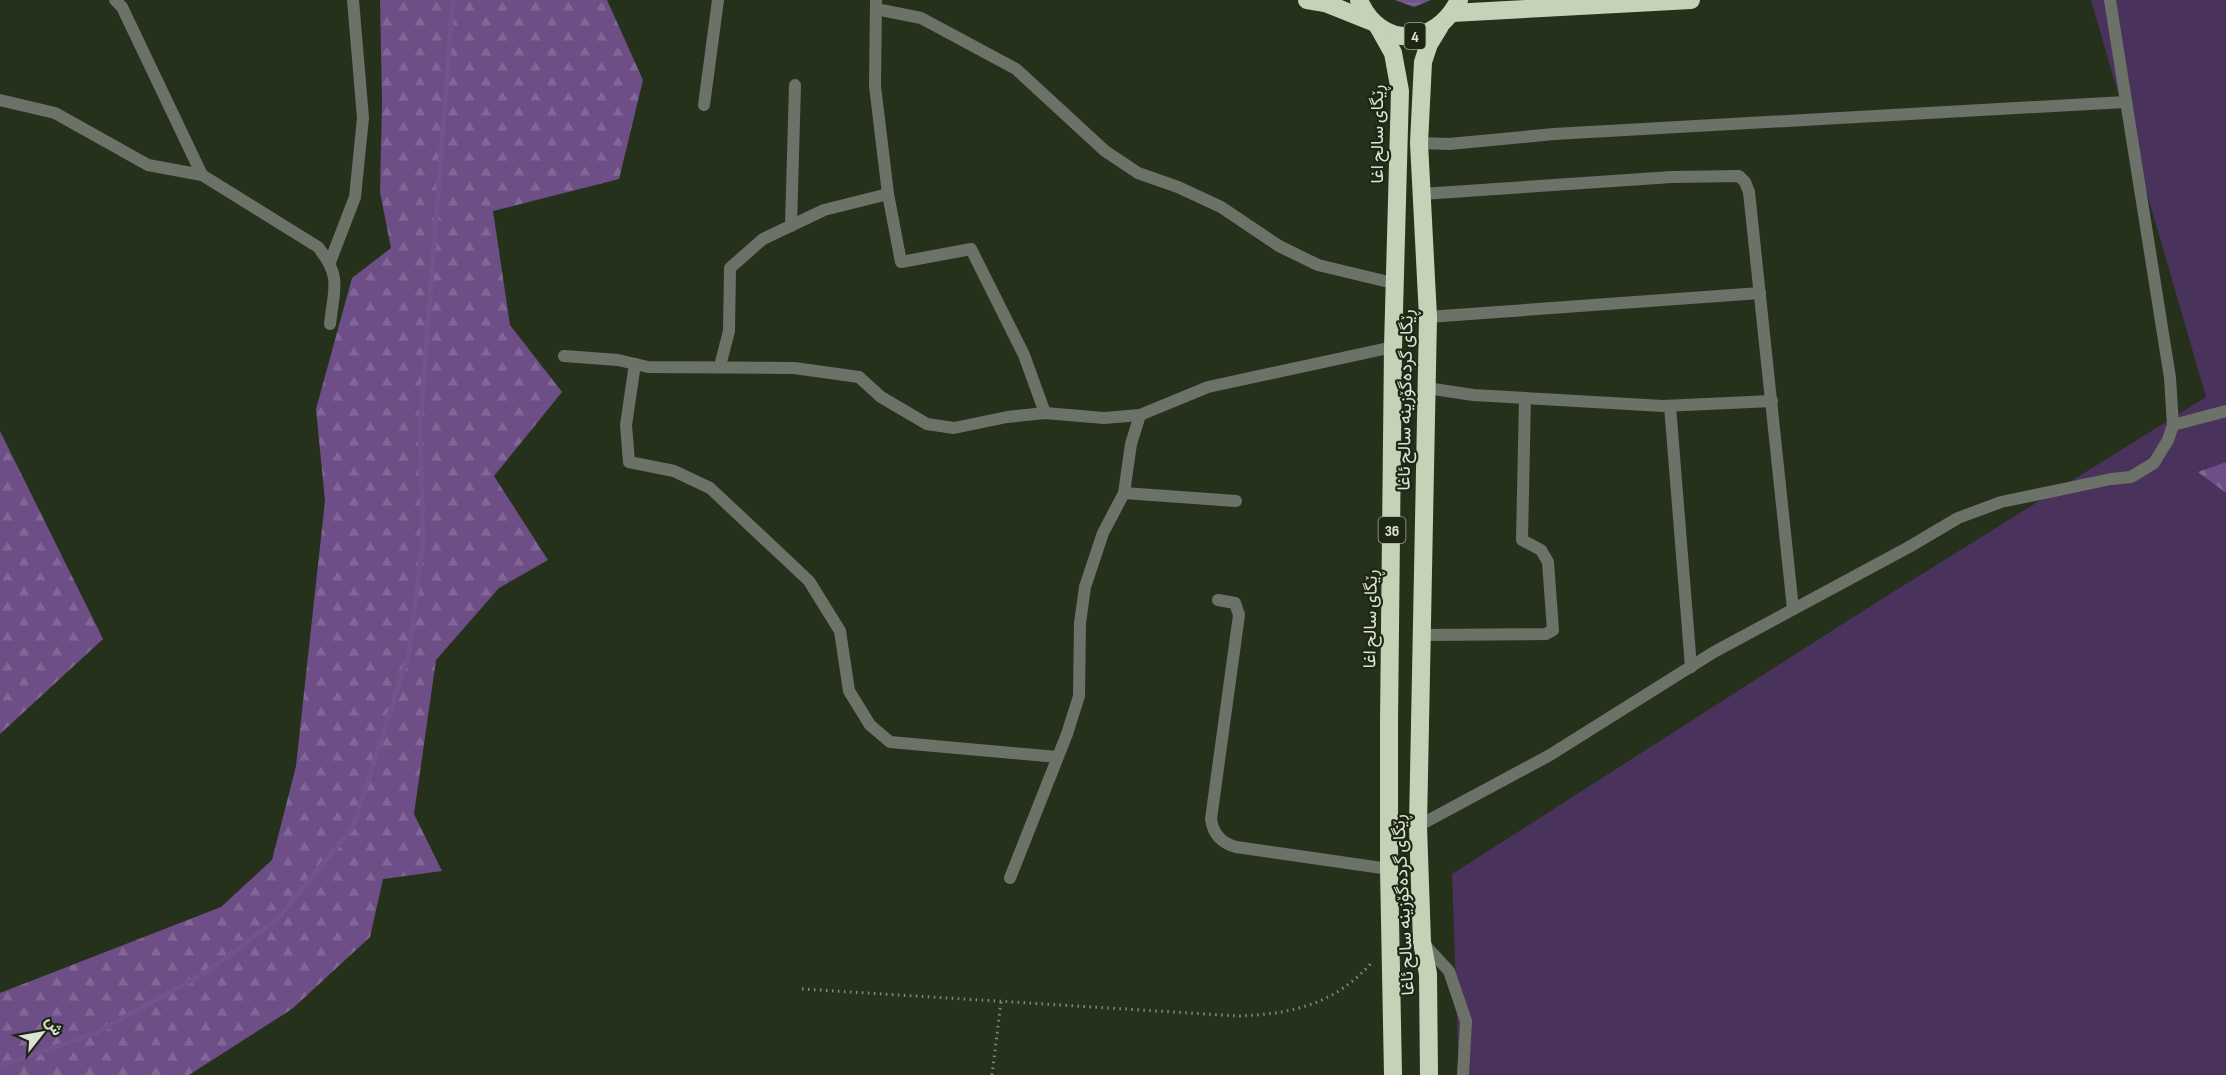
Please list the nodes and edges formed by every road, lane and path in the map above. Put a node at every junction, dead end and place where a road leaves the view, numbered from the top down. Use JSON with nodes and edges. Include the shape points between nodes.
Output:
{"nodes":[{"id":1,"x":115,"y":0,"type":"edge"},
{"id":2,"x":353,"y":0,"type":"edge"},
{"id":3,"x":718,"y":0,"type":"edge"},
{"id":4,"x":1307,"y":0,"type":"edge"},
{"id":5,"x":1359,"y":0,"type":"edge"},
{"id":6,"x":1691,"y":0,"type":"edge"},
{"id":7,"x":2110,"y":0,"type":"edge"},
{"id":8,"x":876,"y":5,"type":"edge"},
{"id":9,"x":1456,"y":7,"type":"edge"},
{"id":10,"x":1376,"y":25,"type":"junction"},
{"id":11,"x":1440,"y":27,"type":"junction"},
{"id":12,"x":795,"y":85,"type":"dead end"},
{"id":13,"x":0,"y":100,"type":"edge"},
{"id":14,"x":2125,"y":102,"type":"junction"},
{"id":15,"x":704,"y":105,"type":"dead end"},
{"id":16,"x":1419,"y":143,"type":"junction"},
{"id":17,"x":202,"y":175,"type":"junction"},
{"id":18,"x":888,"y":194,"type":"junction"},
{"id":19,"x":1422,"y":194,"type":"junction"},
{"id":20,"x":791,"y":226,"type":"junction"},
{"id":21,"x":330,"y":262,"type":"junction"},
{"id":22,"x":1397,"y":284,"type":"junction"},
{"id":23,"x":1760,"y":292,"type":"junction"},
{"id":24,"x":1428,"y":316,"type":"junction"},
{"id":25,"x":330,"y":324,"type":"dead end"},
{"id":26,"x":1393,"y":347,"type":"junction"},
{"id":27,"x":564,"y":357,"type":"dead end"},
{"id":28,"x":635,"y":364,"type":"junction"},
{"id":29,"x":720,"y":366,"type":"junction"},
{"id":30,"x":1427,"y":388,"type":"junction"},
{"id":31,"x":1525,"y":398,"type":"junction"},
{"id":32,"x":1772,"y":401,"type":"junction"},
{"id":33,"x":1670,"y":406,"type":"junction"},
{"id":34,"x":2226,"y":411,"type":"edge"},
{"id":35,"x":1045,"y":413,"type":"junction"},
{"id":36,"x":1140,"y":415,"type":"junction"},
{"id":37,"x":2173,"y":425,"type":"junction"},
{"id":38,"x":1124,"y":493,"type":"junction"},
{"id":39,"x":1236,"y":501,"type":"dead end"},
{"id":40,"x":1218,"y":600,"type":"dead end"},
{"id":41,"x":1793,"y":609,"type":"junction"},
{"id":42,"x":1422,"y":635,"type":"junction"},
{"id":43,"x":1691,"y":667,"type":"junction"},
{"id":44,"x":1057,"y":757,"type":"junction"},
{"id":45,"x":1418,"y":826,"type":"junction"},
{"id":46,"x":1389,"y":869,"type":"junction"},
{"id":47,"x":1010,"y":878,"type":"dead end"},
{"id":48,"x":1390,"y":942,"type":"junction"},
{"id":49,"x":1422,"y":942,"type":"junction"},
{"id":50,"x":802,"y":989,"type":"dead end"},
{"id":51,"x":1001,"y":1002,"type":"junction"},
{"id":52,"x":992,"y":1075,"type":"edge"},
{"id":53,"x":1394,"y":1075,"type":"edge"},
{"id":54,"x":1429,"y":1075,"type":"edge"},
{"id":55,"x":1463,"y":1075,"type":"edge"}],
"edges":[{"from":1,"to":17,"type":"street"},
{"from":2,"to":21,"type":"street","via":[[363,118],[355,197]]},
{"from":3,"to":15,"type":"street"},
{"from":4,"to":10,"type":"highway","number":"4","via":[[1351,11]]},
{"from":5,"to":10,"type":"highway","name":"ڕێگای سالح اغا"},
{"from":6,"to":9,"type":"highway","number":"4"},
{"from":7,"to":14,"type":"street"},
{"from":8,"to":18,"type":"street","via":[[875,86]]},
{"from":8,"to":22,"type":"street","via":[[921,18],[1016,69],[1105,151],[1138,173],[1221,207],[1279,246],[1318,264]]},
{"from":9,"to":11,"type":"highway","number":"4"},
{"from":10,"to":11,"type":"highway","number":"4","via":[[1403,36]]},
{"from":10,"to":22,"type":"highway","name":"ڕێگای سالح اغا","number":"36","via":[[1393,53],[1400,91]]},
{"from":11,"to":16,"type":"highway","name":"ڕێگای گردەگۆزینە سالح ئاغا","number":"36","via":[[1423,62]]},
{"from":12,"to":20,"type":"street"},
{"from":13,"to":17,"type":"street","via":[[55,113],[148,165]]},
{"from":14,"to":16,"type":"street"},
{"from":14,"to":37,"type":"street","via":[[2170,378]]},
{"from":16,"to":19,"type":"highway","name":"ڕێگای گردەگۆزینە سالح ئاغا","number":"36"},
{"from":17,"to":21,"type":"street","via":[[318,247]]},
{"from":18,"to":20,"type":"street","via":[[824,210]]},
{"from":18,"to":35,"type":"street","via":[[901,262],[971,249],[1024,355]]},
{"from":19,"to":23,"type":"street","via":[[1739,176],[1749,192]]},
{"from":19,"to":24,"type":"highway","name":"ڕێگای گردەگۆزینە سالح ئاغا","number":"36"},
{"from":20,"to":29,"type":"street","via":[[763,239],[730,268],[729,331]]},
{"from":21,"to":25,"type":"street","via":[[336,276]]},
{"from":22,"to":26,"type":"highway","name":"ڕێگای سالح اغا","number":"36"},
{"from":23,"to":24,"type":"street"},
{"from":23,"to":32,"type":"street"},
{"from":24,"to":30,"type":"highway","name":"ڕێگای گردەگۆزینە سالح ئاغا","number":"36"},
{"from":26,"to":36,"type":"street","via":[[1208,387]]},
{"from":26,"to":46,"type":"highway","name":"ڕێگای سالح اغا","number":"36"},
{"from":27,"to":28,"type":"street"},
{"from":28,"to":29,"type":"street"},
{"from":28,"to":44,"type":"street","via":[[626,425],[629,462],[674,471],[710,488],[809,581],[840,631],[849,691],[870,725],[890,742]]},
{"from":29,"to":35,"type":"street","via":[[794,368],[859,377],[881,397],[927,424],[954,428]]},
{"from":30,"to":31,"type":"street"},
{"from":30,"to":42,"type":"highway","name":"ڕێگای گردەگۆزینە سالح ئاغا","number":"36"},
{"from":31,"to":33,"type":"street"},
{"from":31,"to":42,"type":"street","via":[[1522,540],[1541,550],[1548,562],[1553,630],[1546,634]]},
{"from":32,"to":33,"type":"street"},
{"from":32,"to":41,"type":"street"},
{"from":33,"to":43,"type":"street"},
{"from":34,"to":37,"type":"street"},
{"from":35,"to":36,"type":"street","via":[[1104,418]]},
{"from":36,"to":38,"type":"street"},
{"from":37,"to":41,"type":"street","via":[[2154,463],[2131,477],[2001,502],[1958,518]]},
{"from":38,"to":39,"type":"street"},
{"from":38,"to":44,"type":"street","via":[[1103,533],[1085,587],[1080,623],[1079,696]]},
{"from":40,"to":46,"type":"street","via":[[1235,603],[1239,615],[1211,819],[1216,834],[1236,848]]},
{"from":41,"to":43,"type":"street"},
{"from":42,"to":45,"type":"highway","name":"ڕێگای گردەگۆزینە سالح ئاغا","number":"36"},
{"from":43,"to":45,"type":"street","via":[[1551,755]]},
{"from":44,"to":47,"type":"street"},
{"from":45,"to":49,"type":"highway","name":"ڕێگای گردەگۆزینە سالح ئاغا","number":"36"},
{"from":46,"to":48,"type":"highway","name":"ڕێگای سالح اغا","number":"36"},
{"from":48,"to":49,"type":"highway"},
{"from":48,"to":51,"type":"path","via":[[1356,982],[1300,1009],[1270,1015]]},
{"from":48,"to":53,"type":"highway","name":"ڕێگای سالح اغا","number":"36"},
{"from":49,"to":54,"type":"highway","name":"ڕێگای گردەگۆزینە سالح ئاغا","number":"36","via":[[1428,974]]},
{"from":49,"to":55,"type":"street","via":[[1449,971],[1466,1021]]},
{"from":50,"to":51,"type":"path"},
{"from":51,"to":52,"type":"path"}]}
